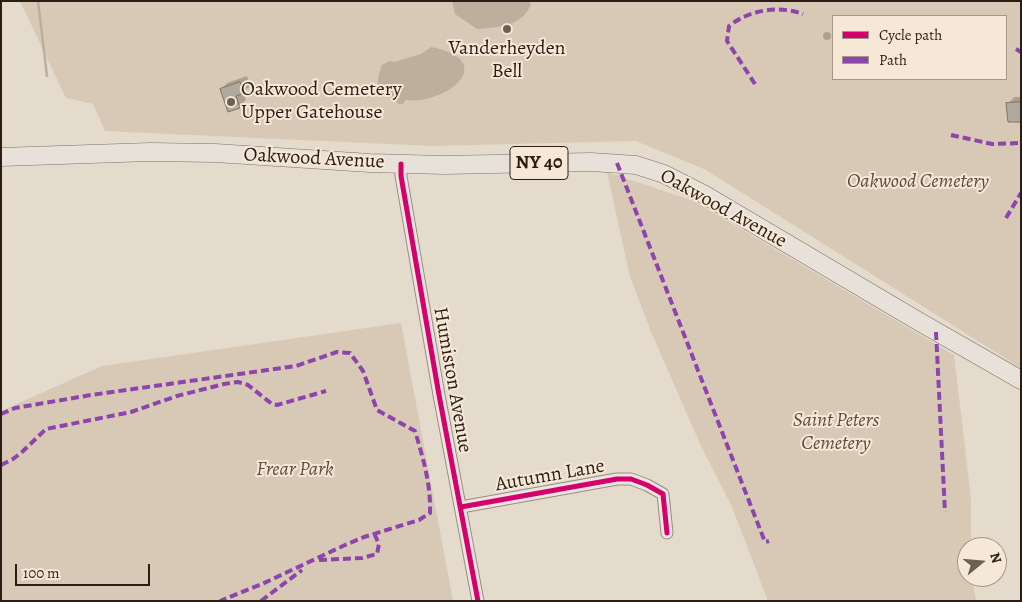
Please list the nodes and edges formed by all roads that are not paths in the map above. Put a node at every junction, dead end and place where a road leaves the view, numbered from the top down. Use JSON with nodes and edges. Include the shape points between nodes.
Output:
{"nodes":[{"id":1,"x":1,"y":156,"type":"edge"},
{"id":2,"x":401,"y":164,"type":"junction"},
{"id":3,"x":1021,"y":380,"type":"edge"},
{"id":4,"x":461,"y":507,"type":"junction"},
{"id":5,"x":667,"y":533,"type":"dead end"},
{"id":6,"x":478,"y":601,"type":"edge"}],
"edges":[{"from":1,"to":2,"type":"main road","name":"Oakwood Avenue","number":"NY 40","via":[[215,153]]},
{"from":2,"to":3,"type":"main road","name":"Oakwood Avenue","number":"NY 40","via":[[591,162],[650,169],[705,195]]},
{"from":2,"to":4,"type":"street","name":"Humiston Avenue","via":[[437,386]]},
{"from":4,"to":5,"type":"street","name":"Autumn Lane","via":[[596,482],[631,479],[648,484],[662,494]]},
{"from":4,"to":6,"type":"street","name":"Humiston Avenue"}]}
